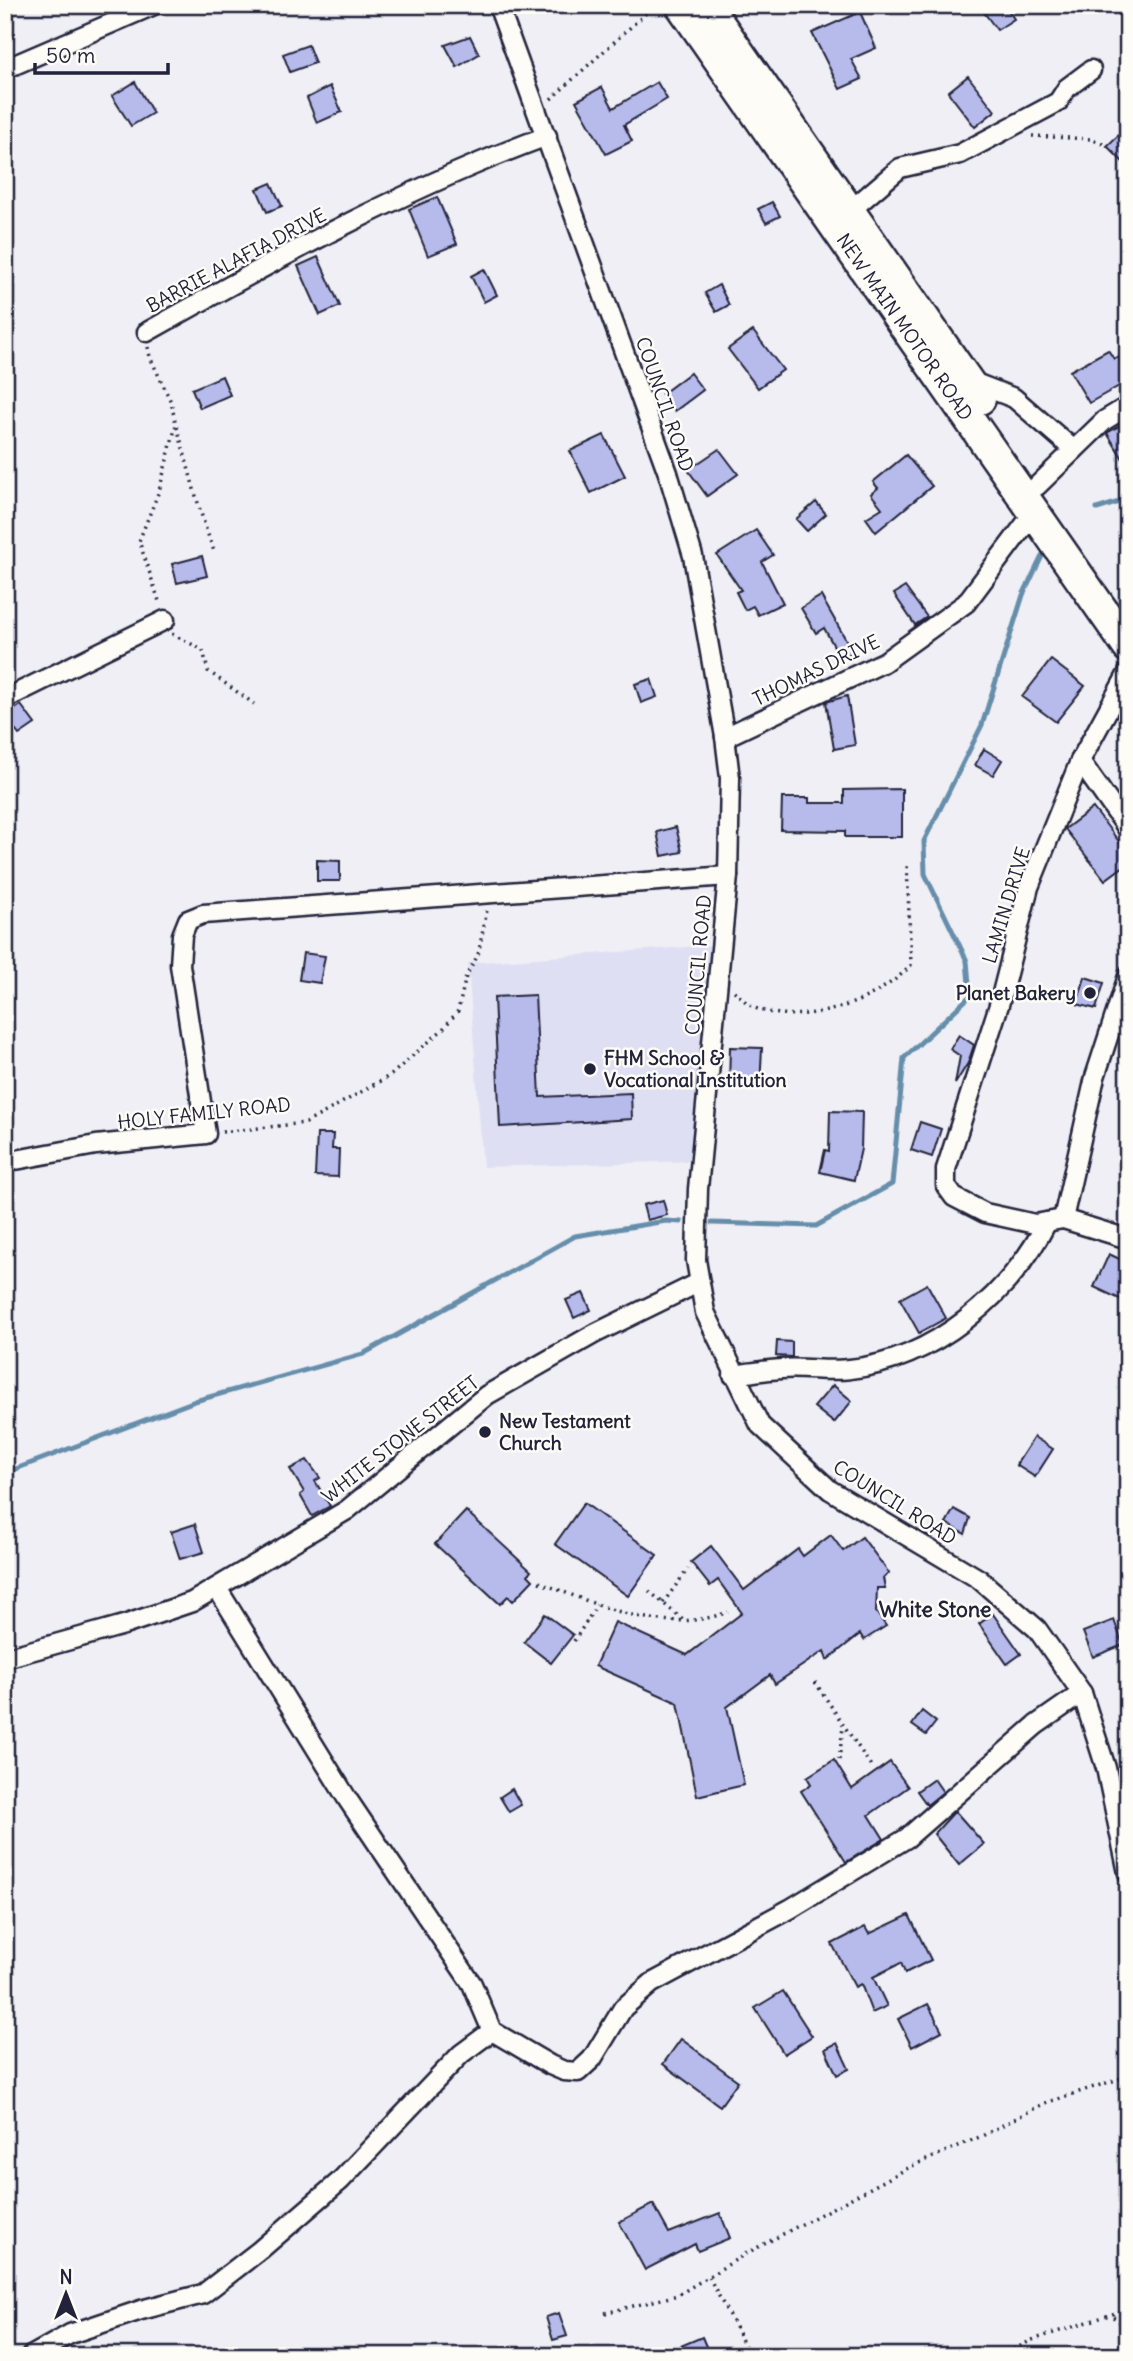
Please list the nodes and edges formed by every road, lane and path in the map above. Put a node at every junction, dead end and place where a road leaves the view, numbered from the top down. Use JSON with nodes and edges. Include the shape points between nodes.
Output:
{"nodes":[{"id":1,"x":154,"y":5,"type":"edge"},
{"id":2,"x":498,"y":5,"type":"edge"},
{"id":3,"x":655,"y":5,"type":"edge"},
{"id":4,"x":681,"y":5,"type":"edge"},
{"id":5,"x":706,"y":5,"type":"edge"},
{"id":6,"x":12,"y":65,"type":"dead end"},
{"id":7,"x":1091,"y":70,"type":"dead end"},
{"id":8,"x":536,"y":112,"type":"junction"},
{"id":9,"x":547,"y":136,"type":"junction"},
{"id":10,"x":1033,"y":136,"type":"dead end"},
{"id":11,"x":1102,"y":144,"type":"dead end"},
{"id":12,"x":851,"y":210,"type":"junction"},
{"id":13,"x":146,"y":332,"type":"joint"},
{"id":14,"x":969,"y":381,"type":"junction"},
{"id":15,"x":1128,"y":406,"type":"edge"},
{"id":16,"x":176,"y":425,"type":"junction"},
{"id":17,"x":1074,"y":450,"type":"junction"},
{"id":18,"x":1036,"y":498,"type":"junction"},
{"id":19,"x":214,"y":551,"type":"dead end"},
{"id":20,"x":1128,"y":616,"type":"edge"},
{"id":21,"x":165,"y":620,"type":"junction"},
{"id":22,"x":1128,"y":647,"type":"edge"},
{"id":23,"x":1128,"y":673,"type":"edge"},
{"id":24,"x":5,"y":699,"type":"edge"},
{"id":25,"x":254,"y":704,"type":"dead end"},
{"id":26,"x":725,"y":737,"type":"junction"},
{"id":27,"x":1080,"y":761,"type":"junction"},
{"id":28,"x":1128,"y":829,"type":"edge"},
{"id":29,"x":907,"y":864,"type":"dead end"},
{"id":30,"x":727,"y":877,"type":"junction"},
{"id":31,"x":490,"y":893,"type":"junction"},
{"id":32,"x":1128,"y":976,"type":"edge"},
{"id":33,"x":719,"y":978,"type":"junction"},
{"id":34,"x":206,"y":1134,"type":"junction"},
{"id":35,"x":5,"y":1162,"type":"edge"},
{"id":36,"x":1055,"y":1220,"type":"junction"},
{"id":37,"x":1128,"y":1239,"type":"edge"},
{"id":38,"x":698,"y":1283,"type":"junction"},
{"id":39,"x":733,"y":1375,"type":"junction"},
{"id":40,"x":688,"y":1569,"type":"dead end"},
{"id":41,"x":539,"y":1582,"type":"dead end"},
{"id":42,"x":217,"y":1588,"type":"junction"},
{"id":43,"x":649,"y":1591,"type":"dead end"},
{"id":44,"x":663,"y":1603,"type":"junction"},
{"id":45,"x":597,"y":1605,"type":"junction"},
{"id":46,"x":727,"y":1612,"type":"dead end"},
{"id":47,"x":685,"y":1621,"type":"junction"},
{"id":48,"x":574,"y":1641,"type":"dead end"},
{"id":49,"x":5,"y":1658,"type":"edge"},
{"id":50,"x":815,"y":1682,"type":"dead end"},
{"id":51,"x":1082,"y":1693,"type":"junction"},
{"id":52,"x":844,"y":1725,"type":"junction"},
{"id":53,"x":838,"y":1760,"type":"dead end"},
{"id":54,"x":873,"y":1769,"type":"dead end"},
{"id":55,"x":1128,"y":1873,"type":"edge"},
{"id":56,"x":492,"y":2031,"type":"junction"},
{"id":57,"x":1128,"y":2076,"type":"edge"},
{"id":58,"x":709,"y":2276,"type":"junction"},
{"id":59,"x":1128,"y":2309,"type":"edge"},
{"id":60,"x":604,"y":2314,"type":"dead end"},
{"id":61,"x":1113,"y":2317,"type":"junction"},
{"id":62,"x":1128,"y":2329,"type":"edge"},
{"id":63,"x":31,"y":2356,"type":"edge"},
{"id":64,"x":750,"y":2356,"type":"edge"},
{"id":65,"x":1000,"y":2356,"type":"edge"}],
"edges":[{"from":1,"to":6,"type":"street"},
{"from":2,"to":8,"type":"street","name":"COUNCIL ROAD"},
{"from":3,"to":8,"type":"path"},
{"from":4,"to":18,"type":"highway","name":"NEW MAIN MOTOR ROAD"},
{"from":5,"to":12,"type":"highway","name":"NEW MAIN MOTOR ROAD"},
{"from":7,"to":12,"type":"street","via":[[1067,88],[1058,102],[960,154],[900,168]]},
{"from":8,"to":9,"type":"street","name":"COUNCIL ROAD"},
{"from":9,"to":13,"type":"street","name":"BARRIE ALAFIA DRIVE","via":[[465,166]]},
{"from":9,"to":26,"type":"street","name":"COUNCIL ROAD","via":[[682,520]]},
{"from":10,"to":11,"type":"path","via":[[1091,139]]},
{"from":12,"to":14,"type":"highway","name":"NEW MAIN MOTOR ROAD"},
{"from":13,"to":16,"type":"path","name":"BARRIE ALAFIA DRIVE","via":[[150,357],[171,402]]},
{"from":14,"to":17,"type":"street","via":[[1014,398]]},
{"from":14,"to":18,"type":"highway","name":"NEW MAIN MOTOR ROAD"},
{"from":15,"to":17,"type":"street","name":"THOMAS DRIVE"},
{"from":16,"to":19,"type":"path","name":"BARRIE ALAFIA DRIVE"},
{"from":16,"to":21,"type":"path","via":[[159,491],[139,541]]},
{"from":17,"to":18,"type":"street","name":"THOMAS DRIVE"},
{"from":18,"to":20,"type":"highway","name":"NEW MAIN MOTOR ROAD"},
{"from":18,"to":22,"type":"highway","name":"NEW MAIN MOTOR ROAD"},
{"from":18,"to":26,"type":"street","name":"THOMAS DRIVE","via":[[966,603],[956,611],[884,662]]},
{"from":21,"to":24,"type":"street"},
{"from":21,"to":25,"type":"path","via":[[169,632],[203,650],[208,671]]},
{"from":23,"to":27,"type":"street","name":"LAMIN DRIVE"},
{"from":26,"to":30,"type":"street","name":"COUNCIL ROAD","via":[[730,778]]},
{"from":27,"to":28,"type":"street"},
{"from":27,"to":36,"type":"street","name":"LAMIN DRIVE","via":[[1029,887],[999,1005],[946,1169],[946,1186],[954,1197],[985,1213],[1011,1221]]},
{"from":29,"to":33,"type":"path","via":[[911,965],[899,979],[850,1003],[802,1016],[754,1007]]},
{"from":30,"to":31,"type":"street"},
{"from":30,"to":33,"type":"street","name":"COUNCIL ROAD"},
{"from":31,"to":34,"type":"path","name":"HOLY FAMILY ROAD","via":[[478,954],[466,976],[458,1011],[391,1075],[306,1123]]},
{"from":31,"to":34,"type":"street","via":[[203,914],[188,920],[180,965]]},
{"from":32,"to":36,"type":"street"},
{"from":33,"to":38,"type":"street","name":"COUNCIL ROAD","via":[[698,1189]]},
{"from":34,"to":35,"type":"street","name":"HOLY FAMILY ROAD","via":[[96,1145]]},
{"from":36,"to":37,"type":"street"},
{"from":36,"to":39,"type":"street","via":[[991,1298],[947,1333],[904,1358],[850,1369],[781,1369]]},
{"from":38,"to":39,"type":"street","name":"COUNCIL ROAD","via":[[705,1312]]},
{"from":38,"to":42,"type":"street","name":"WHITE STONE STREET","via":[[594,1334],[487,1395],[347,1510]]},
{"from":39,"to":51,"type":"street","name":"COUNCIL ROAD","via":[[760,1425],[830,1490],[979,1579],[1037,1629]]},
{"from":40,"to":44,"type":"path"},
{"from":41,"to":45,"type":"path"},
{"from":42,"to":49,"type":"street","name":"WHITE STONE STREET","via":[[192,1602],[124,1625]]},
{"from":42,"to":56,"type":"street","via":[[348,1800],[472,1984]]},
{"from":43,"to":44,"type":"path"},
{"from":44,"to":47,"type":"path"},
{"from":45,"to":47,"type":"path","via":[[623,1615]]},
{"from":45,"to":48,"type":"path"},
{"from":46,"to":47,"type":"path","via":[[704,1621]]},
{"from":50,"to":52,"type":"path"},
{"from":51,"to":55,"type":"street","name":"COUNCIL ROAD","via":[[1106,1768]]},
{"from":51,"to":56,"type":"street","via":[[1036,1725],[907,1838],[790,1909],[652,1983],[623,2008],[592,2059],[578,2072],[550,2065]]},
{"from":52,"to":53,"type":"path"},
{"from":52,"to":54,"type":"path"},
{"from":56,"to":63,"type":"street","via":[[461,2054],[340,2181],[203,2294],[70,2334]]},
{"from":57,"to":58,"type":"path","via":[[1045,2103],[912,2166]]},
{"from":58,"to":60,"type":"path","via":[[678,2295]]},
{"from":58,"to":64,"type":"path"},
{"from":59,"to":61,"type":"path"},
{"from":61,"to":62,"type":"path"},
{"from":61,"to":65,"type":"path","via":[[1032,2340]]}]}
